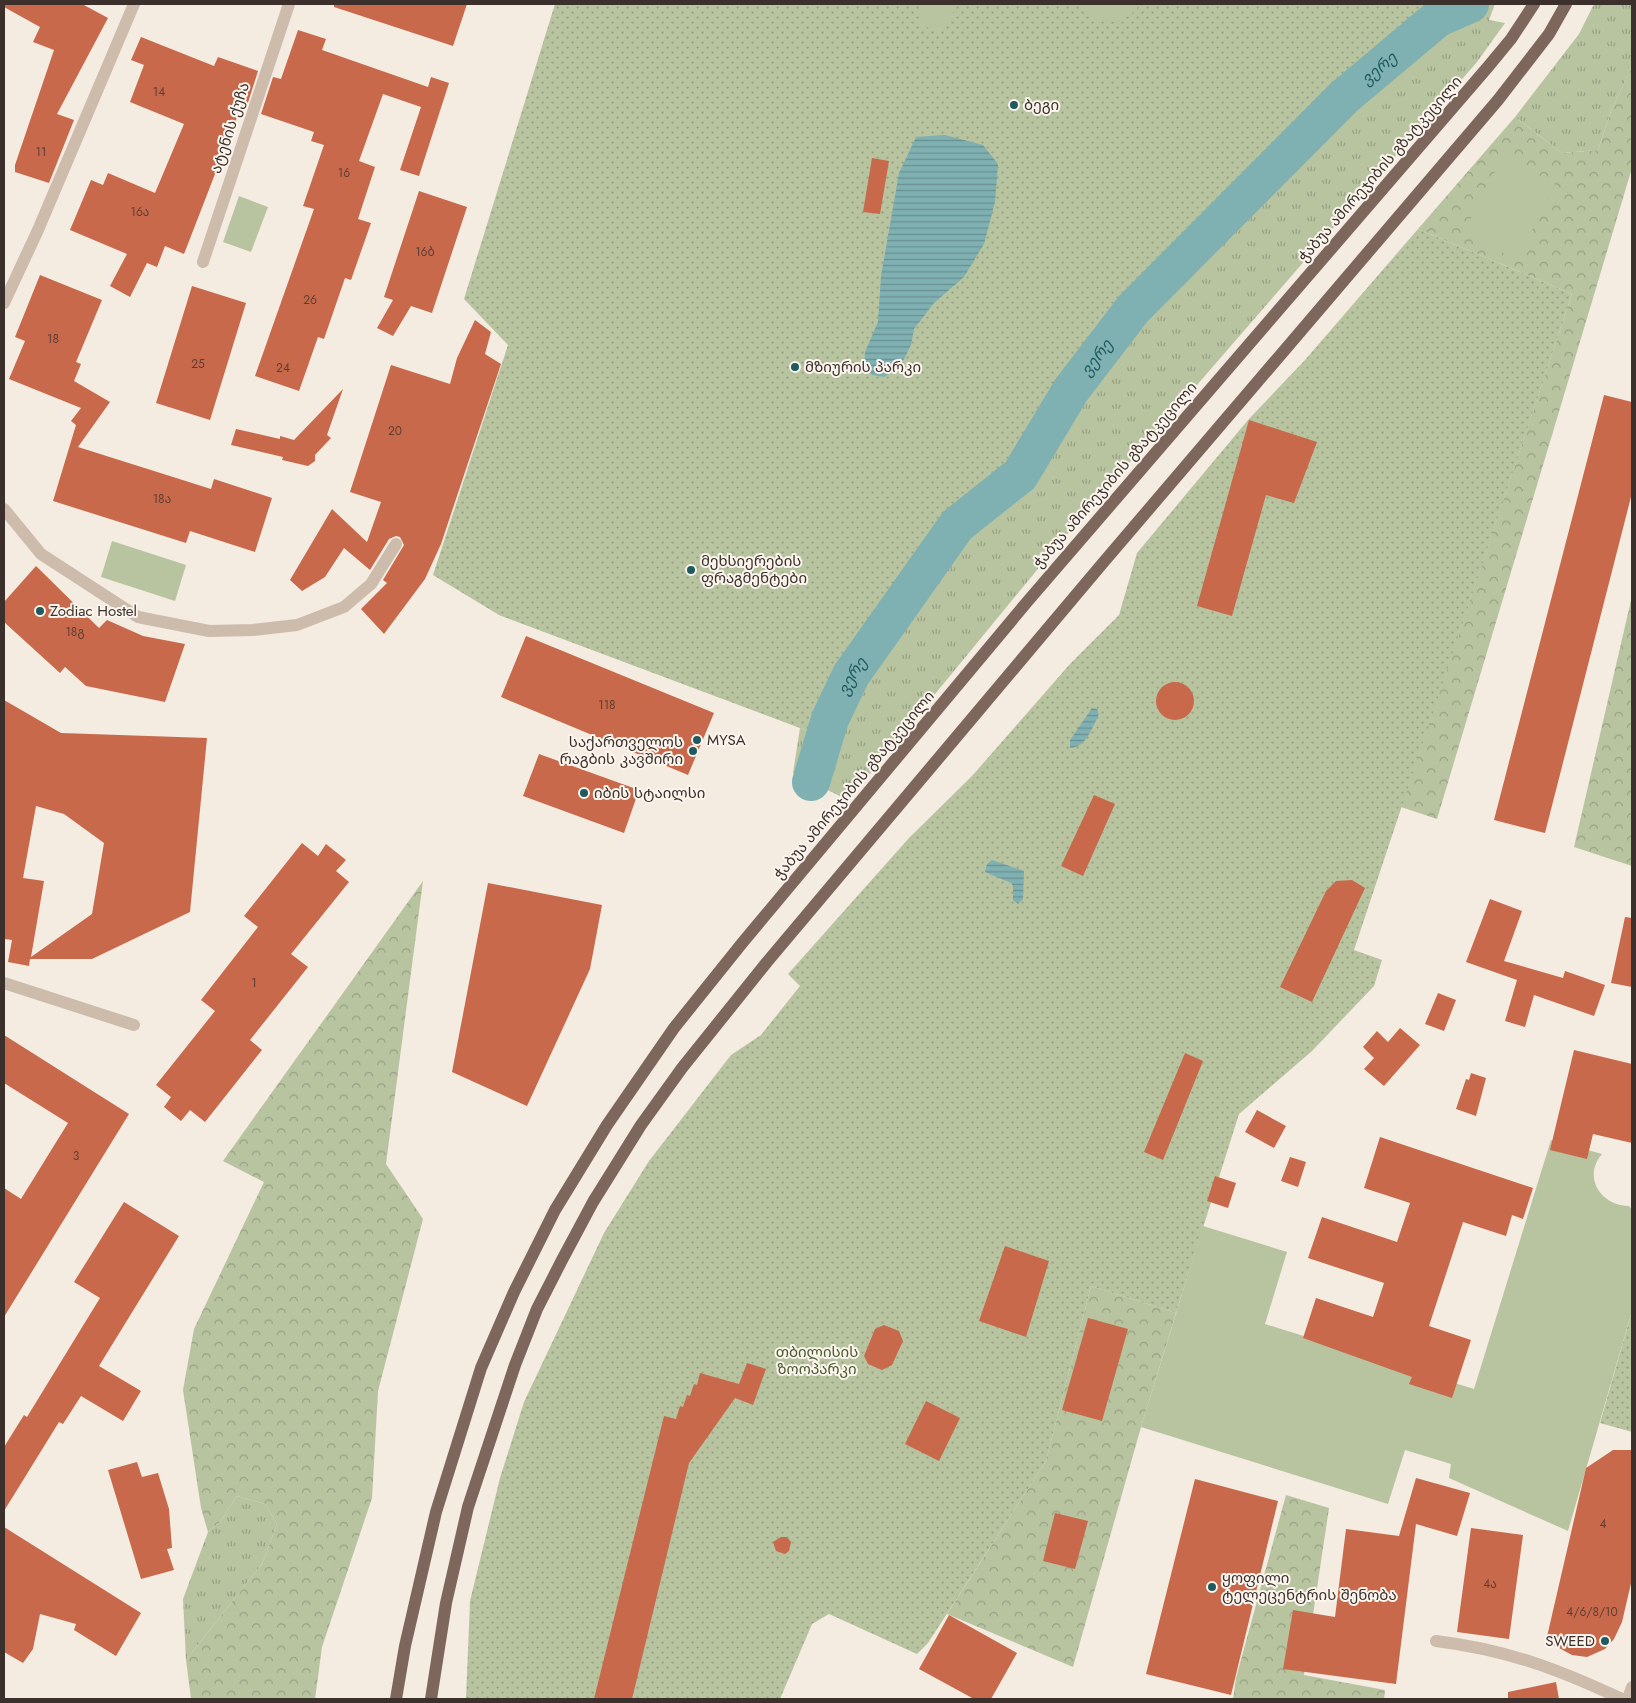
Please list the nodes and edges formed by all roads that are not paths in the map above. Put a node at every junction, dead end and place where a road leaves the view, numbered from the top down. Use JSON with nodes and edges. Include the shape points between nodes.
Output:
{"nodes":[{"id":1,"x":134,"y":4,"type":"edge"},
{"id":2,"x":289,"y":4,"type":"edge"},
{"id":3,"x":1566,"y":4,"type":"edge"},
{"id":4,"x":1532,"y":8,"type":"edge"},
{"id":5,"x":203,"y":262,"type":"dead end"},
{"id":6,"x":4,"y":304,"type":"edge"},
{"id":7,"x":4,"y":509,"type":"edge"},
{"id":8,"x":396,"y":544,"type":"dead end"},
{"id":9,"x":4,"y":983,"type":"edge"},
{"id":10,"x":134,"y":1025,"type":"dead end"},
{"id":11,"x":1436,"y":1641,"type":"dead end"},
{"id":12,"x":1632,"y":1687,"type":"edge"},
{"id":13,"x":396,"y":1699,"type":"edge"},
{"id":14,"x":431,"y":1699,"type":"edge"},
{"id":15,"x":1622,"y":1699,"type":"edge"},
{"id":16,"x":1628,"y":1699,"type":"edge"}],
"edges":[{"from":1,"to":6,"type":"street"},
{"from":2,"to":5,"type":"street","name":"ატენის ქუჩა"},
{"from":3,"to":14,"type":"main road","via":[[1549,34],[1498,100],[767,962],[641,1125],[593,1202],[562,1260],[515,1365],[468,1507],[446,1603]]},
{"from":4,"to":13,"type":"main road","name":"ჭაბუა ამირეჯიბის გზატკეცილი","via":[[1487,68],[1034,594],[743,942],[674,1028],[607,1125],[555,1210],[481,1368],[436,1512]]},
{"from":7,"to":8,"type":"street","via":[[41,554],[138,616],[209,631],[297,625],[344,607],[371,584]]},
{"from":9,"to":10,"type":"street"},
{"from":11,"to":15,"type":"street","via":[[1480,1646],[1521,1658],[1576,1677]]},
{"from":12,"to":16,"type":"street"}]}
